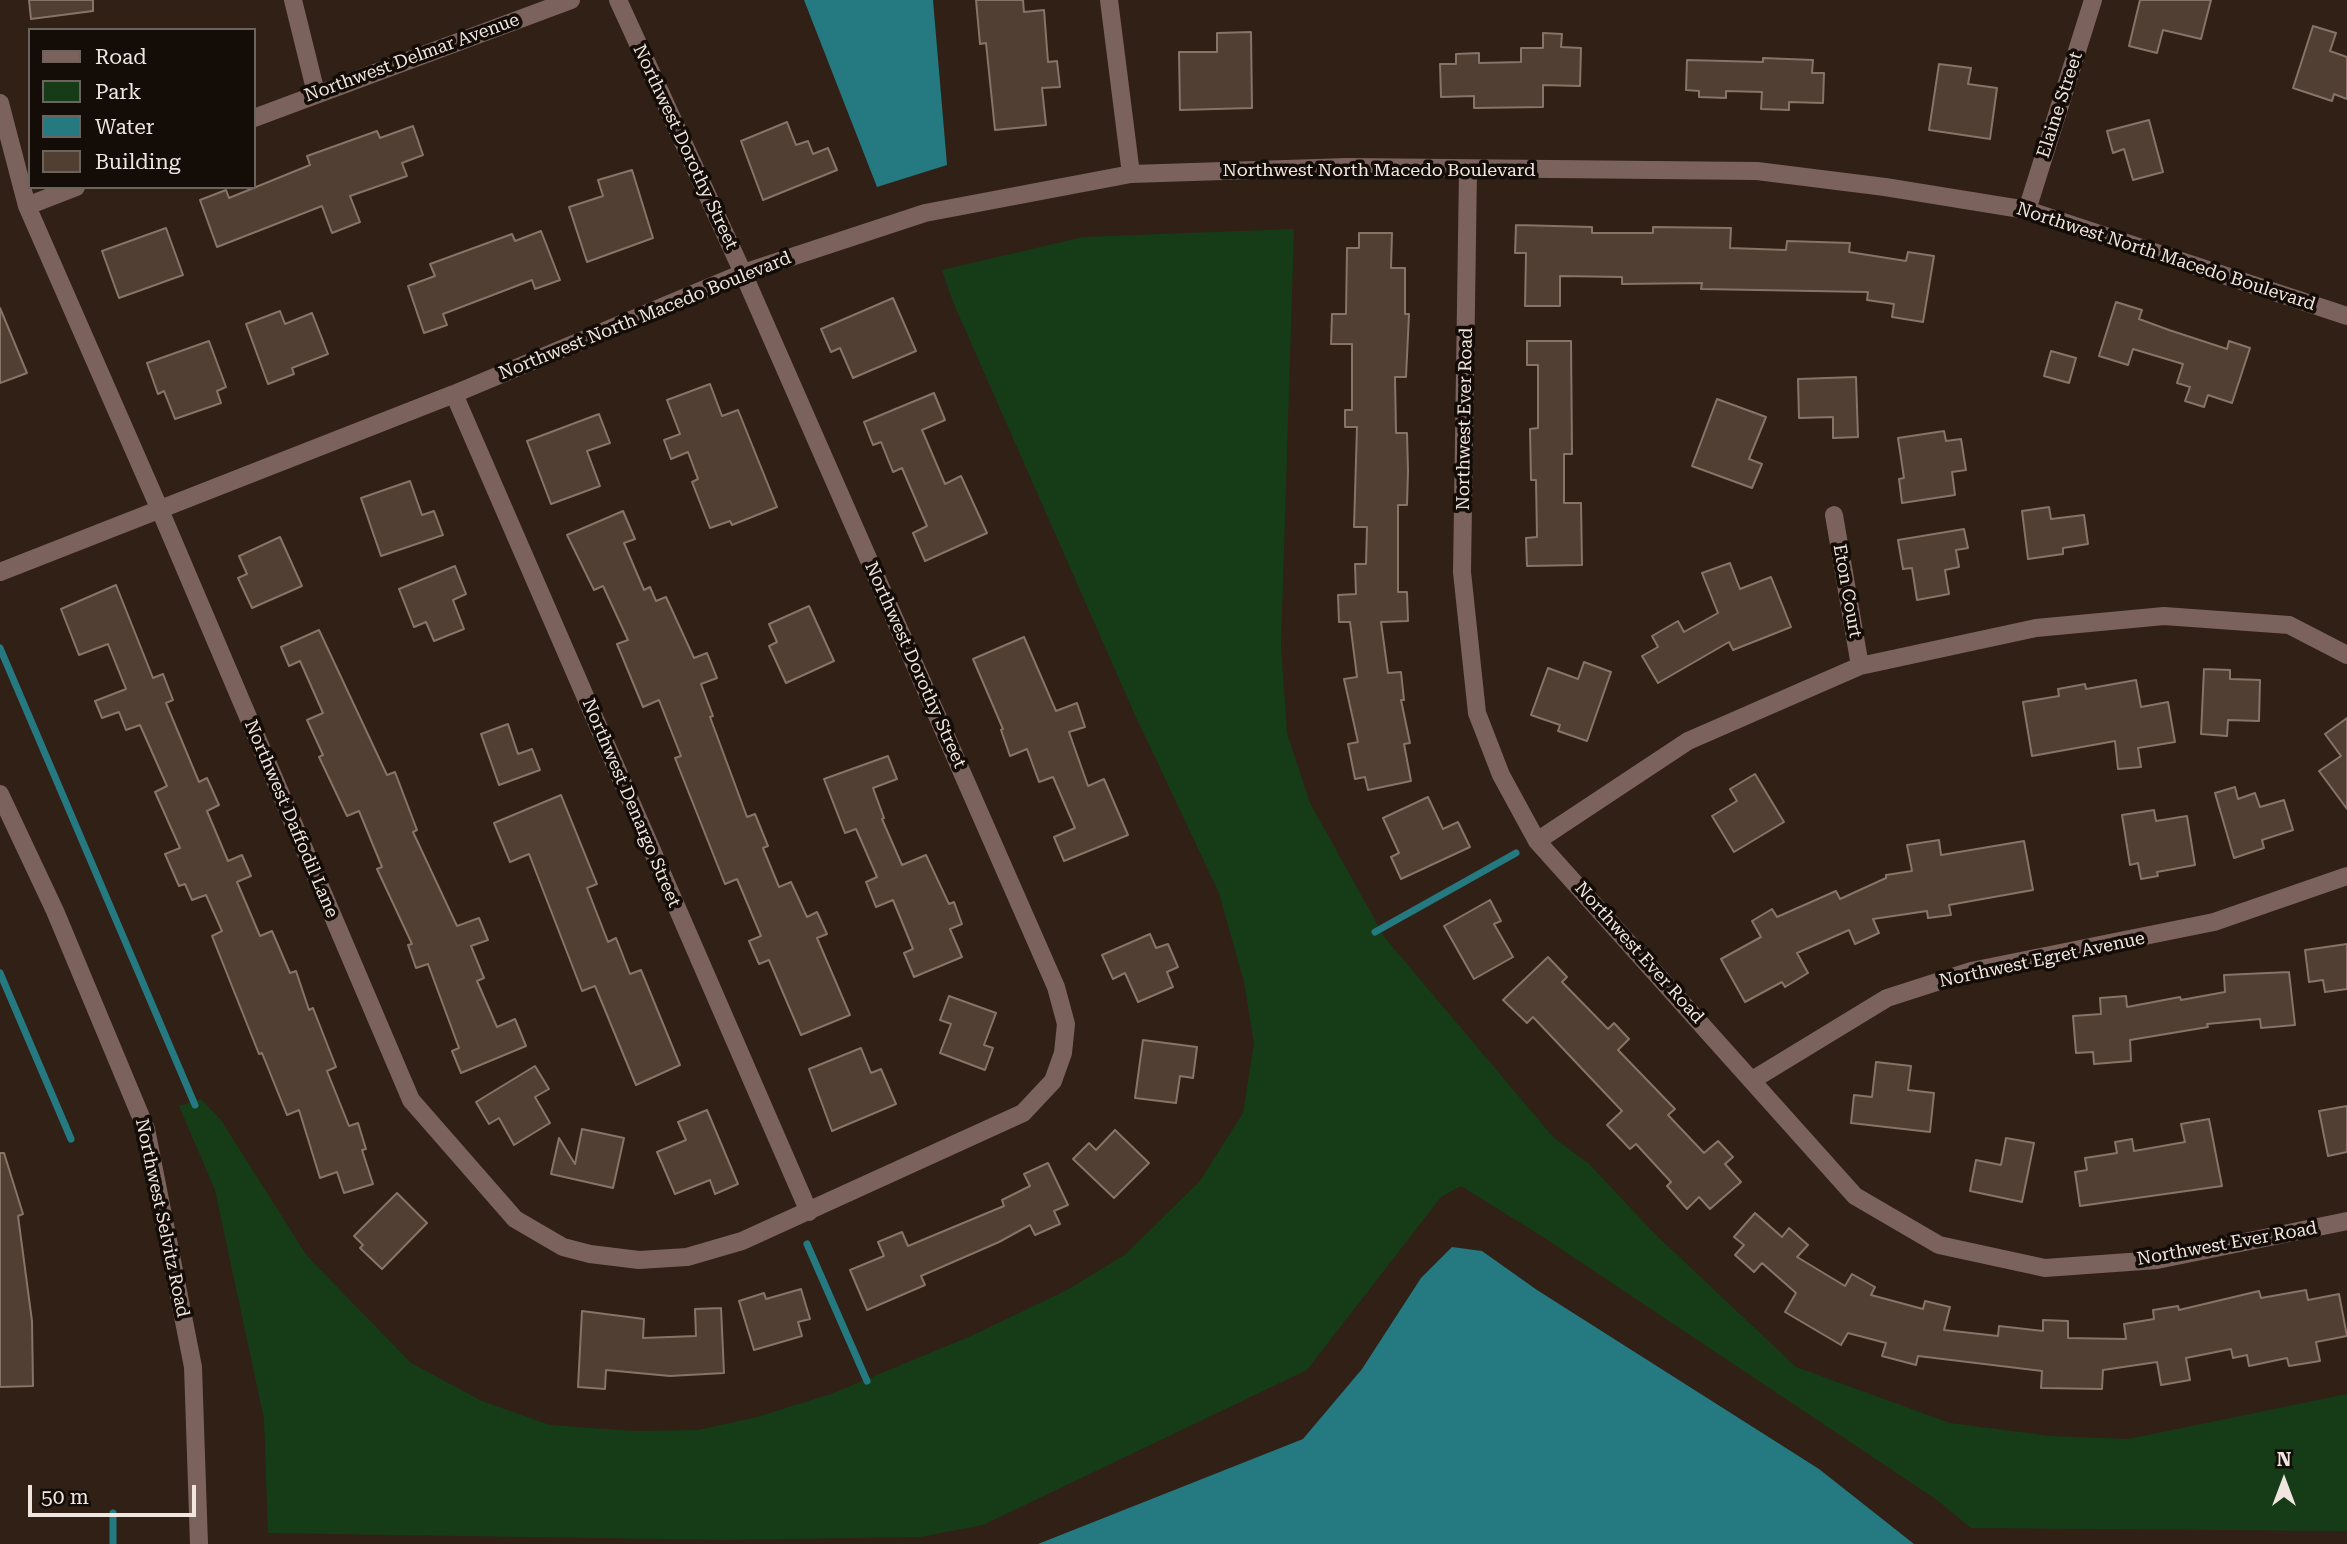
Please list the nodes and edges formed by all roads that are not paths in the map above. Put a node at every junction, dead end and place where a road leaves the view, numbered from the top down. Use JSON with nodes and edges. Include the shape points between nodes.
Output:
{"nodes":[{"id":1,"x":293,"y":0,"type":"edge"},
{"id":2,"x":571,"y":0,"type":"edge"},
{"id":3,"x":618,"y":0,"type":"edge"},
{"id":4,"x":1110,"y":0,"type":"edge"},
{"id":5,"x":2094,"y":0,"type":"edge"},
{"id":6,"x":316,"y":93,"type":"junction"},
{"id":7,"x":0,"y":103,"type":"edge"},
{"id":8,"x":256,"y":117,"type":"edge"},
{"id":9,"x":1468,"y":171,"type":"junction"},
{"id":10,"x":1131,"y":174,"type":"junction"},
{"id":11,"x":71,"y":189,"type":"edge"},
{"id":12,"x":27,"y":206,"type":"junction"},
{"id":13,"x":2027,"y":210,"type":"junction"},
{"id":14,"x":743,"y":274,"type":"junction"},
{"id":15,"x":2347,"y":316,"type":"edge"},
{"id":16,"x":454,"y":394,"type":"junction"},
{"id":17,"x":160,"y":510,"type":"junction"},
{"id":18,"x":1834,"y":515,"type":"dead end"},
{"id":19,"x":0,"y":572,"type":"edge"},
{"id":20,"x":2347,"y":655,"type":"edge"},
{"id":21,"x":1860,"y":666,"type":"junction"},
{"id":22,"x":0,"y":794,"type":"edge"},
{"id":23,"x":1537,"y":841,"type":"junction"},
{"id":24,"x":2347,"y":876,"type":"edge"},
{"id":25,"x":1754,"y":1079,"type":"junction"},
{"id":26,"x":809,"y":1212,"type":"junction"},
{"id":27,"x":2347,"y":1222,"type":"edge"},
{"id":28,"x":199,"y":1544,"type":"edge"}],
"edges":[{"from":1,"to":6,"type":"street"},
{"from":2,"to":6,"type":"street","name":"Northwest Delmar Avenue"},
{"from":3,"to":14,"type":"street","name":"Northwest Dorothy Street"},
{"from":4,"to":10,"type":"street"},
{"from":5,"to":13,"type":"street","name":"Elaine Street"},
{"from":6,"to":8,"type":"street","name":"Northwest Delmar Avenue"},
{"from":7,"to":12,"type":"street","name":"Northwest Daffodil Lane"},
{"from":9,"to":10,"type":"street","name":"Northwest North Macedo Boulevard","via":[[1347,167]]},
{"from":9,"to":13,"type":"street","name":"Northwest North Macedo Boulevard","via":[[1757,171]]},
{"from":9,"to":23,"type":"street","name":"Northwest Ever Road","via":[[1462,572],[1476,713],[1501,775]]},
{"from":10,"to":14,"type":"street","name":"Northwest North Macedo Boulevard","via":[[925,213]]},
{"from":11,"to":12,"type":"street"},
{"from":12,"to":17,"type":"street","name":"Northwest Daffodil Lane"},
{"from":13,"to":15,"type":"street","name":"Northwest North Macedo Boulevard"},
{"from":14,"to":16,"type":"street","name":"Northwest North Macedo Boulevard"},
{"from":14,"to":26,"type":"street","name":"Northwest Dorothy Street","via":[[1056,987],[1066,1024],[1063,1053],[1053,1081],[1023,1114]]},
{"from":16,"to":17,"type":"street","name":"Northwest North Macedo Boulevard"},
{"from":16,"to":26,"type":"street","name":"Northwest Denargo Street"},
{"from":17,"to":19,"type":"street","name":"Northwest North Macedo Boulevard"},
{"from":17,"to":26,"type":"street","name":"Northwest Daffodil Lane","via":[[411,1100],[516,1219],[563,1247],[639,1260],[711,1251]]},
{"from":18,"to":21,"type":"street","name":"Eton Court"},
{"from":20,"to":21,"type":"street","via":[[2289,625],[2164,616],[2036,628]]},
{"from":21,"to":23,"type":"street","via":[[1688,741]]},
{"from":22,"to":28,"type":"street","name":"Northwest Selvitz Road","via":[[55,911],[146,1129],[193,1367]]},
{"from":23,"to":25,"type":"street","name":"Northwest Ever Road"},
{"from":24,"to":25,"type":"street","name":"Northwest Egret Avenue","via":[[2214,922],[1971,971],[1887,998]]},
{"from":25,"to":27,"type":"street","name":"Northwest Ever Road","via":[[1855,1196],[1938,1245],[2045,1268],[2157,1259]]}]}
